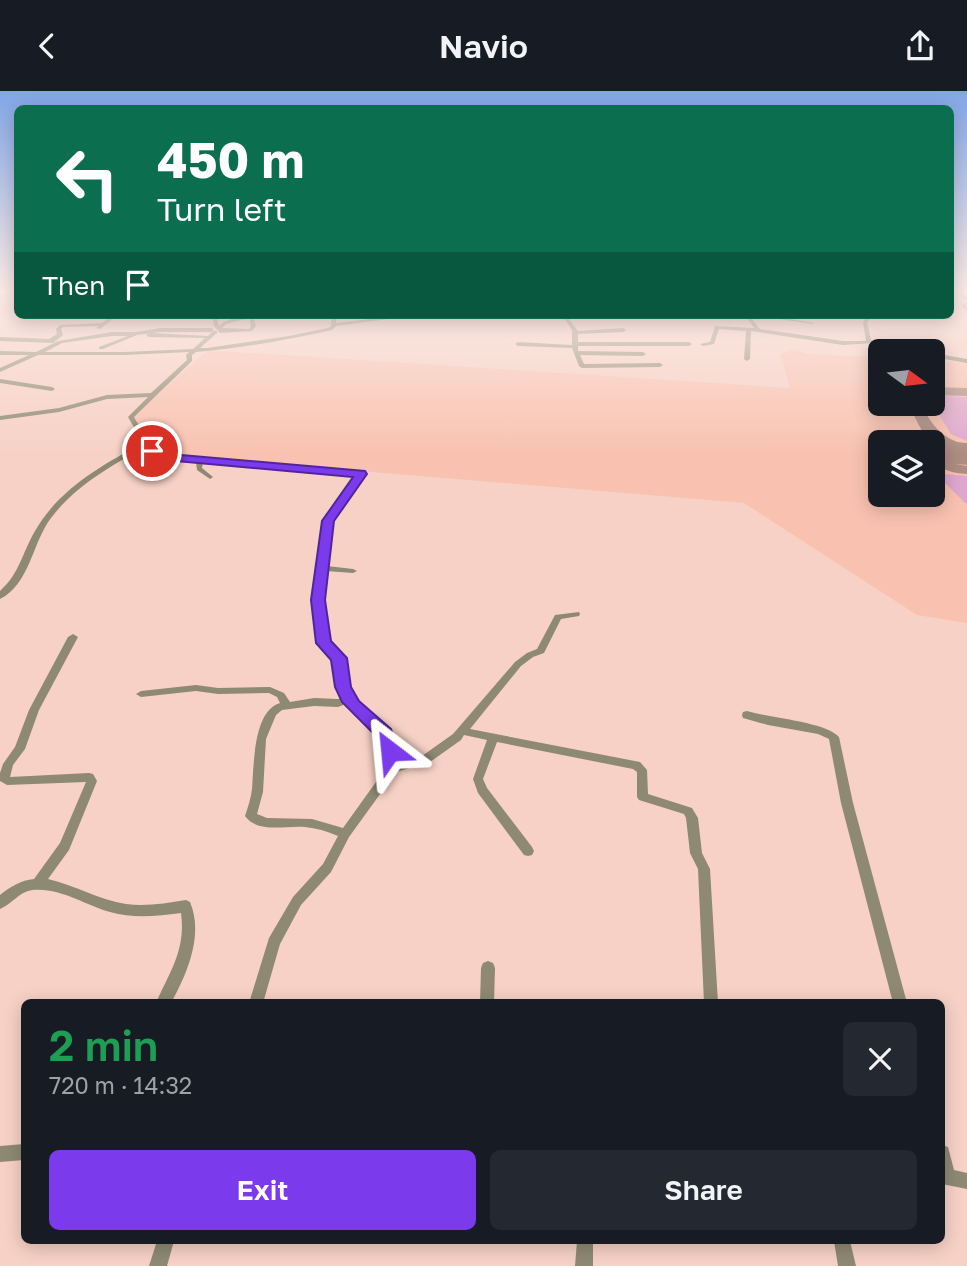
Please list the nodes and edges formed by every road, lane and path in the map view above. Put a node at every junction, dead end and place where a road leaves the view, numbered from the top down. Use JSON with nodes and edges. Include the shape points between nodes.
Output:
{"nodes":[{"id":1,"x":52,"y":345,"type":"edge"},
{"id":2,"x":54,"y":345,"type":"edge"},
{"id":3,"x":97,"y":345,"type":"edge"},
{"id":4,"x":108,"y":345,"type":"edge"},
{"id":5,"x":203,"y":345,"type":"edge"},
{"id":6,"x":244,"y":345,"type":"edge"},
{"id":7,"x":530,"y":345,"type":"edge"},
{"id":8,"x":576,"y":345,"type":"edge"},
{"id":9,"x":665,"y":345,"type":"edge"},
{"id":10,"x":747,"y":345,"type":"edge"},
{"id":11,"x":101,"y":348,"type":"dead end"},
{"id":12,"x":576,"y":348,"type":"junction"},
{"id":13,"x":199,"y":350,"type":"junction"},
{"id":14,"x":0,"y":353,"type":"edge"},
{"id":15,"x":36,"y":354,"type":"junction"},
{"id":16,"x":643,"y":354,"type":"dead end"},
{"id":17,"x":50,"y":355,"type":"junction"},
{"id":18,"x":83,"y":355,"type":"junction"},
{"id":19,"x":945,"y":357,"type":"edge"},
{"id":20,"x":747,"y":359,"type":"dead end"},
{"id":21,"x":967,"y":361,"type":"edge"},
{"id":22,"x":660,"y":366,"type":"dead end"},
{"id":23,"x":0,"y":370,"type":"edge"},
{"id":24,"x":0,"y":381,"type":"edge"},
{"id":25,"x":52,"y":389,"type":"dead end"},
{"id":26,"x":153,"y":395,"type":"junction"},
{"id":27,"x":0,"y":418,"type":"edge"},
{"id":28,"x":147,"y":443,"type":"junction"},
{"id":29,"x":200,"y":460,"type":"junction"},
{"id":30,"x":210,"y":477,"type":"dead end"},
{"id":31,"x":322,"y":568,"type":"junction"},
{"id":32,"x":354,"y":571,"type":"dead end"},
{"id":33,"x":0,"y":596,"type":"edge"},
{"id":34,"x":576,"y":614,"type":"dead end"},
{"id":35,"x":73,"y":637,"type":"dead end"},
{"id":36,"x":141,"y":694,"type":"dead end"},
{"id":37,"x":350,"y":702,"type":"junction"},
{"id":38,"x":286,"y":706,"type":"junction"},
{"id":39,"x":747,"y":715,"type":"dead end"},
{"id":40,"x":461,"y":731,"type":"junction"},
{"id":41,"x":493,"y":739,"type":"junction"},
{"id":42,"x":392,"y":769,"type":"junction"},
{"id":43,"x":345,"y":834,"type":"junction"},
{"id":44,"x":528,"y":851,"type":"dead end"},
{"id":45,"x":38,"y":884,"type":"junction"},
{"id":46,"x":0,"y":903,"type":"edge"},
{"id":47,"x":488,"y":968,"type":"dead end"},
{"id":48,"x":165,"y":999,"type":"edge"},
{"id":49,"x":257,"y":999,"type":"edge"},
{"id":50,"x":487,"y":999,"type":"edge"},
{"id":51,"x":711,"y":999,"type":"edge"},
{"id":52,"x":899,"y":999,"type":"edge"},
{"id":53,"x":21,"y":1152,"type":"edge"},
{"id":54,"x":0,"y":1154,"type":"edge"},
{"id":55,"x":945,"y":1177,"type":"edge"},
{"id":56,"x":967,"y":1181,"type":"edge"},
{"id":57,"x":165,"y":1244,"type":"edge"},
{"id":58,"x":584,"y":1244,"type":"edge"},
{"id":59,"x":843,"y":1244,"type":"edge"},
{"id":60,"x":159,"y":1266,"type":"edge"},
{"id":61,"x":584,"y":1266,"type":"edge"},
{"id":62,"x":847,"y":1266,"type":"edge"}],
"edges":[{"from":1,"to":15,"type":"street"},
{"from":2,"to":17,"type":"street"},
{"from":3,"to":18,"type":"street"},
{"from":4,"to":11,"type":"street"},
{"from":5,"to":13,"type":"street"},
{"from":6,"to":13,"type":"street"},
{"from":7,"to":12,"type":"street"},
{"from":8,"to":12,"type":"street"},
{"from":9,"to":12,"type":"street"},
{"from":10,"to":20,"type":"street"},
{"from":12,"to":16,"type":"street"},
{"from":12,"to":22,"type":"street","via":[[582,366]]},
{"from":13,"to":18,"type":"street"},
{"from":13,"to":26,"type":"street"},
{"from":14,"to":15,"type":"street"},
{"from":15,"to":17,"type":"street"},
{"from":15,"to":23,"type":"street"},
{"from":17,"to":18,"type":"street"},
{"from":19,"to":21,"type":"street"},
{"from":24,"to":25,"type":"street"},
{"from":26,"to":27,"type":"street","via":[[107,397],[60,410]]},
{"from":26,"to":28,"type":"street","via":[[131,417]]},
{"from":28,"to":29,"type":"street","via":[[154,456]]},
{"from":28,"to":33,"type":"street","via":[[98,471],[58,505],[38,531],[21,576]]},
{"from":29,"to":30,"type":"street","via":[[199,469]]},
{"from":29,"to":31,"type":"street","via":[[361,474],[328,521]]},
{"from":31,"to":32,"type":"street"},
{"from":31,"to":37,"type":"street","via":[[318,590],[324,643],[339,658]]},
{"from":34,"to":40,"type":"street","via":[[558,617],[541,651],[518,664]]},
{"from":35,"to":45,"type":"street","via":[[4,778],[89,777],[92,781],[65,846]]},
{"from":36,"to":38,"type":"street","via":[[196,688],[270,690],[281,695]]},
{"from":37,"to":38,"type":"street"},
{"from":37,"to":42,"type":"street","via":[[385,734]]},
{"from":38,"to":43,"type":"street","via":[[267,720],[251,816],[260,821],[303,822]]},
{"from":39,"to":52,"type":"street","via":[[768,723],[824,730],[834,737]]},
{"from":40,"to":41,"type":"street"},
{"from":40,"to":42,"type":"street","via":[[426,759]]},
{"from":41,"to":44,"type":"street","via":[[478,779]]},
{"from":41,"to":51,"type":"street","via":[[636,765],[642,770],[643,797],[688,811],[704,869]]},
{"from":42,"to":43,"type":"street"},
{"from":43,"to":49,"type":"street","via":[[327,868],[297,901],[274,942]]},
{"from":45,"to":46,"type":"street","via":[[25,884]]},
{"from":45,"to":48,"type":"street","via":[[124,910],[186,906],[189,942]]},
{"from":47,"to":50,"type":"street"},
{"from":53,"to":54,"type":"street"},
{"from":55,"to":56,"type":"street"},
{"from":57,"to":60,"type":"street"},
{"from":58,"to":61,"type":"street"},
{"from":59,"to":62,"type":"street"}]}
